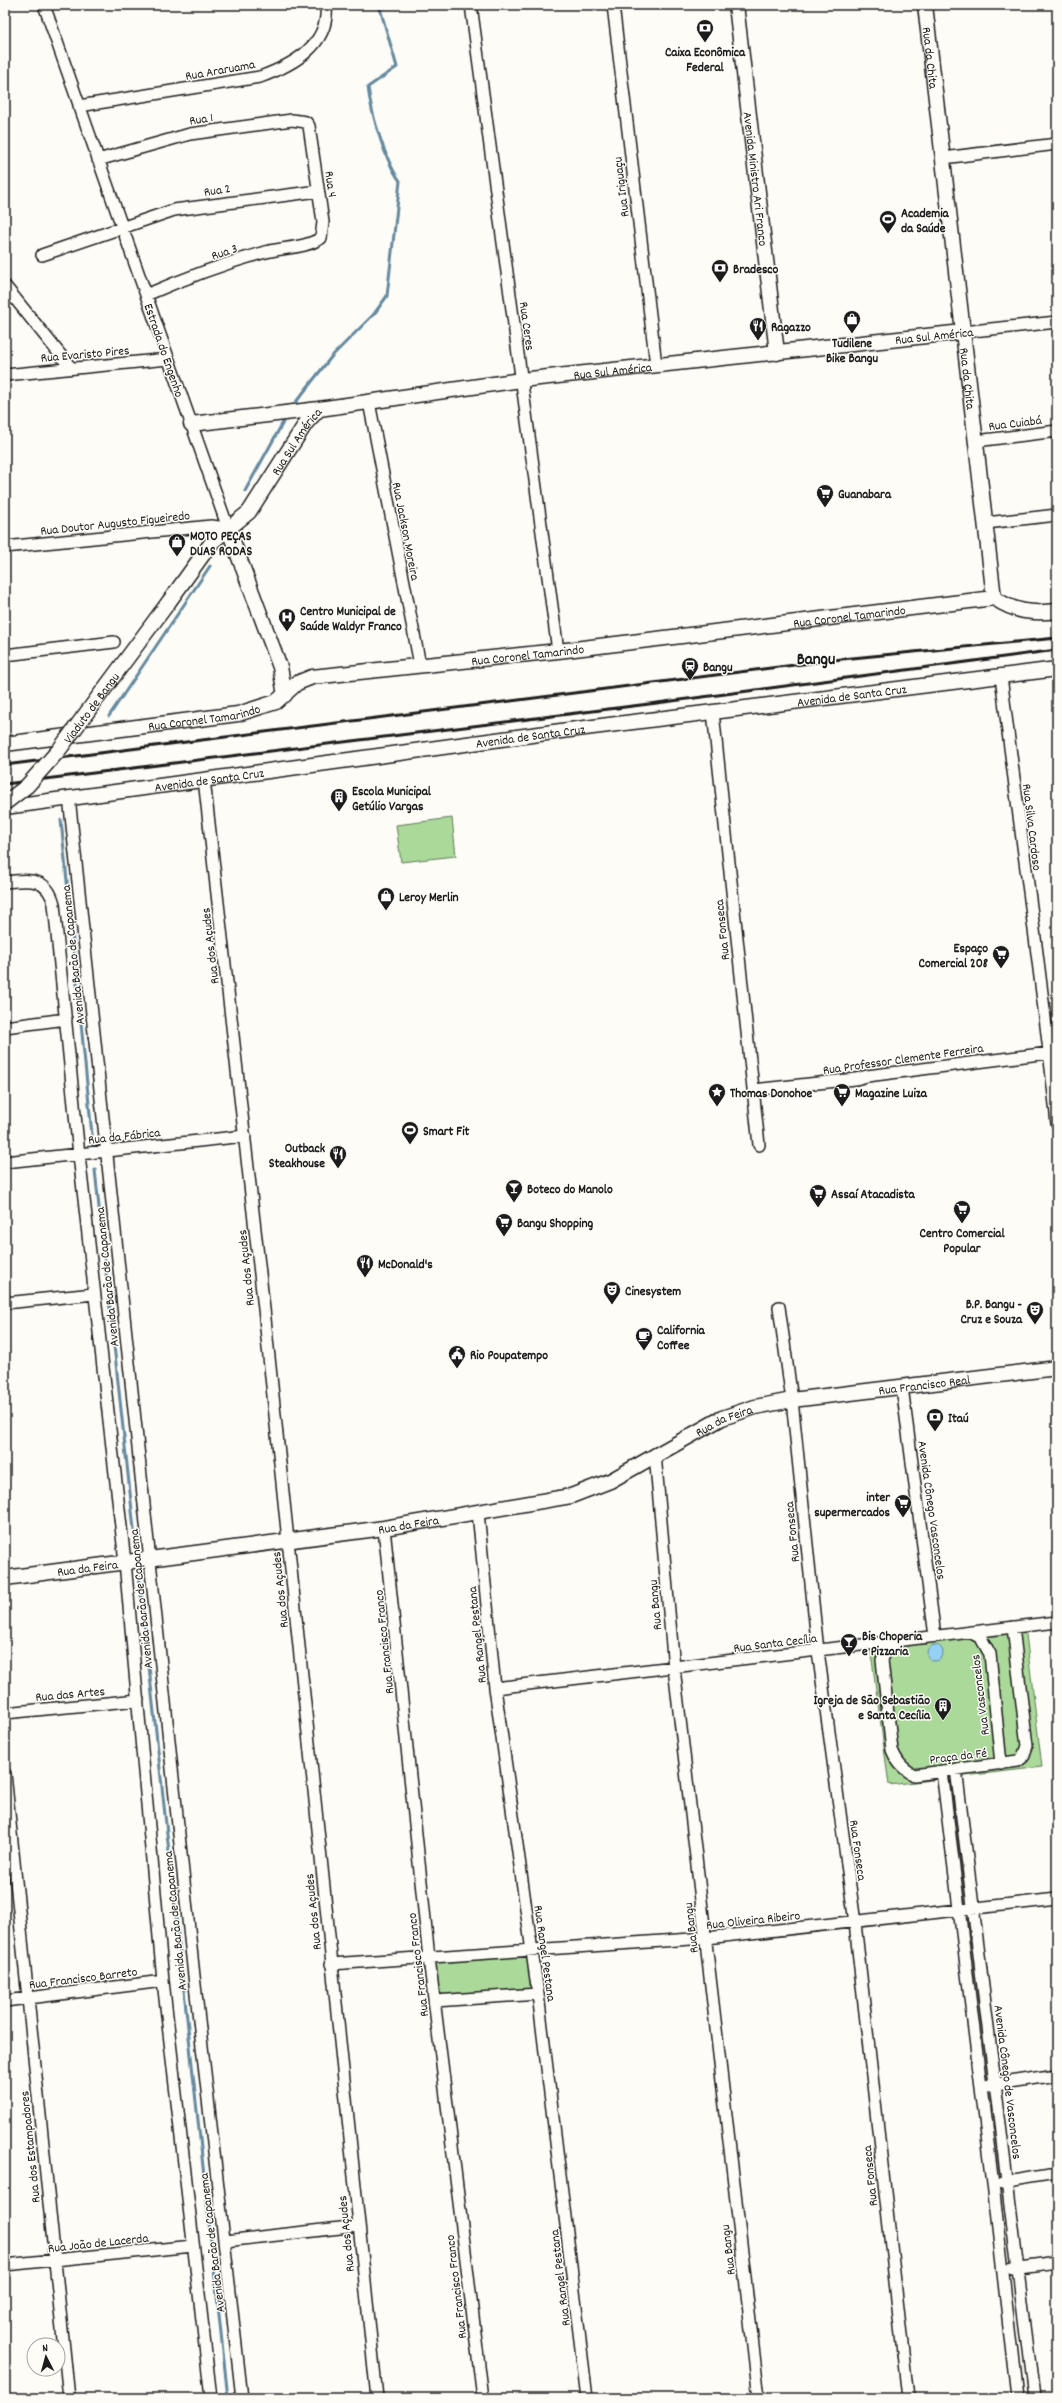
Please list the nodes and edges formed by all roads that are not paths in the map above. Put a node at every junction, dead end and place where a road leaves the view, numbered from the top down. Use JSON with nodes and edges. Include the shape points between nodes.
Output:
{"nodes":[{"id":1,"x":44,"y":5,"type":"edge"},
{"id":2,"x":326,"y":5,"type":"edge"},
{"id":3,"x":471,"y":5,"type":"edge"},
{"id":4,"x":613,"y":5,"type":"edge"},
{"id":5,"x":736,"y":5,"type":"edge"},
{"id":6,"x":926,"y":5,"type":"edge"},
{"id":7,"x":80,"y":106,"type":"junction"},
{"id":8,"x":309,"y":126,"type":"joint"},
{"id":9,"x":1057,"y":144,"type":"edge"},
{"id":10,"x":943,"y":158,"type":"junction"},
{"id":11,"x":98,"y":160,"type":"junction"},
{"id":12,"x":318,"y":191,"type":"junction"},
{"id":13,"x":122,"y":228,"type":"junction"},
{"id":14,"x":315,"y":242,"type":"joint"},
{"id":15,"x":42,"y":255,"type":"dead end"},
{"id":16,"x":5,"y":286,"type":"edge"},
{"id":17,"x":146,"y":295,"type":"junction"},
{"id":18,"x":1057,"y":322,"type":"edge"},
{"id":19,"x":963,"y":332,"type":"junction"},
{"id":20,"x":777,"y":353,"type":"junction"},
{"id":21,"x":168,"y":359,"type":"junction"},
{"id":22,"x":656,"y":365,"type":"junction"},
{"id":23,"x":72,"y":368,"type":"junction"},
{"id":24,"x":5,"y":375,"type":"edge"},
{"id":25,"x":522,"y":380,"type":"junction"},
{"id":26,"x":369,"y":402,"type":"junction"},
{"id":27,"x":319,"y":409,"type":"junction"},
{"id":28,"x":191,"y":424,"type":"junction"},
{"id":29,"x":1057,"y":431,"type":"edge"},
{"id":30,"x":976,"y":441,"type":"junction"},
{"id":31,"x":1057,"y":515,"type":"edge"},
{"id":32,"x":986,"y":523,"type":"junction"},
{"id":33,"x":228,"y":528,"type":"junction"},
{"id":34,"x":5,"y":546,"type":"edge"},
{"id":35,"x":994,"y":598,"type":"junction"},
{"id":36,"x":168,"y":603,"type":"joint"},
{"id":37,"x":1057,"y":611,"type":"edge"},
{"id":38,"x":114,"y":642,"type":"dead end"},
{"id":39,"x":558,"y":651,"type":"junction"},
{"id":40,"x":5,"y":655,"type":"edge"},
{"id":41,"x":420,"y":665,"type":"junction"},
{"id":42,"x":1057,"y":669,"type":"edge"},
{"id":43,"x":1001,"y":676,"type":"junction"},
{"id":44,"x":285,"y":695,"type":"junction"},
{"id":45,"x":713,"y":712,"type":"junction"},
{"id":46,"x":5,"y":744,"type":"edge"},
{"id":47,"x":204,"y":779,"type":"junction"},
{"id":48,"x":69,"y":797,"type":"junction"},
{"id":49,"x":5,"y":804,"type":"edge"},
{"id":50,"x":5,"y":807,"type":"edge"},
{"id":51,"x":5,"y":882,"type":"edge"},
{"id":52,"x":66,"y":1019,"type":"junction"},
{"id":53,"x":5,"y":1027,"type":"edge"},
{"id":54,"x":1054,"y":1052,"type":"edge"},
{"id":55,"x":753,"y":1090,"type":"junction"},
{"id":56,"x":1057,"y":1124,"type":"edge"},
{"id":57,"x":245,"y":1136,"type":"junction"},
{"id":58,"x":759,"y":1145,"type":"dead end"},
{"id":59,"x":107,"y":1152,"type":"junction"},
{"id":60,"x":79,"y":1155,"type":"junction"},
{"id":61,"x":5,"y":1162,"type":"edge"},
{"id":62,"x":94,"y":1294,"type":"junction"},
{"id":63,"x":5,"y":1302,"type":"edge"},
{"id":64,"x":779,"y":1307,"type":"dead end"},
{"id":65,"x":1057,"y":1368,"type":"edge"},
{"id":66,"x":902,"y":1387,"type":"junction"},
{"id":67,"x":792,"y":1400,"type":"junction"},
{"id":68,"x":655,"y":1454,"type":"junction"},
{"id":69,"x":478,"y":1512,"type":"junction"},
{"id":70,"x":384,"y":1528,"type":"junction"},
{"id":71,"x":288,"y":1541,"type":"junction"},
{"id":72,"x":147,"y":1559,"type":"junction"},
{"id":73,"x":127,"y":1562,"type":"junction"},
{"id":74,"x":5,"y":1578,"type":"edge"},
{"id":75,"x":1057,"y":1622,"type":"edge"},
{"id":76,"x":1013,"y":1627,"type":"junction"},
{"id":77,"x":970,"y":1632,"type":"junction"},
{"id":78,"x":935,"y":1636,"type":"junction"},
{"id":79,"x":897,"y":1642,"type":"junction"},
{"id":80,"x":818,"y":1651,"type":"junction"},
{"id":81,"x":674,"y":1668,"type":"junction"},
{"id":82,"x":495,"y":1688,"type":"junction"},
{"id":83,"x":138,"y":1700,"type":"junction"},
{"id":84,"x":5,"y":1713,"type":"edge"},
{"id":85,"x":1001,"y":1764,"type":"junction"},
{"id":86,"x":956,"y":1769,"type":"junction"},
{"id":87,"x":942,"y":1771,"type":"junction"},
{"id":88,"x":5,"y":1774,"type":"edge"},
{"id":89,"x":1057,"y":1899,"type":"edge"},
{"id":90,"x":974,"y":1910,"type":"junction"},
{"id":91,"x":960,"y":1912,"type":"junction"},
{"id":92,"x":855,"y":1923,"type":"junction"},
{"id":93,"x":706,"y":1938,"type":"junction"},
{"id":94,"x":532,"y":1950,"type":"junction"},
{"id":95,"x":430,"y":1958,"type":"junction"},
{"id":96,"x":331,"y":1964,"type":"junction"},
{"id":97,"x":163,"y":1981,"type":"junction"},
{"id":98,"x":538,"y":1994,"type":"junction"},
{"id":99,"x":27,"y":1999,"type":"junction"},
{"id":100,"x":5,"y":2001,"type":"edge"},
{"id":101,"x":435,"y":2001,"type":"junction"},
{"id":102,"x":1057,"y":2075,"type":"edge"},
{"id":103,"x":995,"y":2084,"type":"junction"},
{"id":104,"x":981,"y":2087,"type":"junction"},
{"id":105,"x":1057,"y":2174,"type":"edge"},
{"id":106,"x":1008,"y":2183,"type":"junction"},
{"id":107,"x":993,"y":2184,"type":"junction"},
{"id":108,"x":358,"y":2226,"type":"junction"},
{"id":109,"x":225,"y":2241,"type":"junction"},
{"id":110,"x":193,"y":2246,"type":"junction"},
{"id":111,"x":55,"y":2260,"type":"junction"},
{"id":112,"x":1057,"y":2263,"type":"edge"},
{"id":113,"x":5,"y":2265,"type":"edge"},
{"id":114,"x":1018,"y":2268,"type":"junction"},
{"id":115,"x":1003,"y":2271,"type":"junction"},
{"id":116,"x":69,"y":2398,"type":"edge"},
{"id":117,"x":211,"y":2398,"type":"edge"},
{"id":118,"x":242,"y":2398,"type":"edge"},
{"id":119,"x":376,"y":2398,"type":"edge"},
{"id":120,"x":483,"y":2398,"type":"edge"},
{"id":121,"x":587,"y":2398,"type":"edge"},
{"id":122,"x":759,"y":2398,"type":"edge"},
{"id":123,"x":908,"y":2398,"type":"edge"},
{"id":124,"x":1017,"y":2398,"type":"edge"},
{"id":125,"x":1034,"y":2398,"type":"edge"}],
"edges":[{"from":1,"to":7,"type":"street","name":"Estrada do Engenho"},
{"from":2,"to":7,"type":"street","name":"Rua Araruama","via":[[325,28],[316,42],[301,58],[282,69],[260,77]]},
{"from":3,"to":25,"type":"street","name":"Rua Ceres"},
{"from":4,"to":22,"type":"street","name":"Rua Iriguaçu"},
{"from":5,"to":20,"type":"main road","name":"Avenida Ministro Ari Franco"},
{"from":6,"to":10,"type":"main road","name":"Rua da Chita"},
{"from":7,"to":11,"type":"street","name":"Estrada do Engenho"},
{"from":8,"to":11,"type":"street","name":"Rua 1","via":[[306,122],[292,120],[190,134]]},
{"from":8,"to":12,"type":"street","name":"Rua 4"},
{"from":9,"to":10,"type":"street"},
{"from":10,"to":19,"type":"main road","name":"Rua da Chita"},
{"from":11,"to":13,"type":"street","name":"Estrada do Engenho"},
{"from":12,"to":13,"type":"street","name":"Rua 2","via":[[174,210]]},
{"from":12,"to":14,"type":"street","name":"Rua 4","via":[[323,233]]},
{"from":13,"to":15,"type":"street","name":"Rua 2"},
{"from":13,"to":17,"type":"street","name":"Estrada do Engenho"},
{"from":14,"to":17,"type":"street","name":"Rua 3","via":[[263,252]]},
{"from":16,"to":23,"type":"street"},
{"from":17,"to":21,"type":"street","name":"Estrada do Engenho"},
{"from":18,"to":19,"type":"street","name":"Rua Sul América"},
{"from":19,"to":20,"type":"main road","name":"Rua Sul América"},
{"from":19,"to":30,"type":"main road","name":"Rua da Chita"},
{"from":20,"to":22,"type":"main road","name":"Rua Sul América"},
{"from":21,"to":23,"type":"street","name":"Rua Evaristo Pires"},
{"from":21,"to":28,"type":"street","name":"Estrada do Engenho"},
{"from":22,"to":25,"type":"main road","name":"Rua Sul América"},
{"from":23,"to":24,"type":"street","name":"Rua Evaristo Pires"},
{"from":25,"to":26,"type":"main road","name":"Rua Sul América"},
{"from":25,"to":39,"type":"street","name":"Rua Ceres"},
{"from":26,"to":27,"type":"main road","name":"Rua Sul América"},
{"from":26,"to":41,"type":"street","name":"Rua Jackson Moreira"},
{"from":27,"to":28,"type":"main road"},
{"from":27,"to":33,"type":"main road","name":"Rua Sul América","via":[[306,423],[249,512]]},
{"from":28,"to":33,"type":"street","name":"Estrada do Engenho"},
{"from":29,"to":30,"type":"street","name":"Rua Cuiabá"},
{"from":30,"to":32,"type":"main road","name":"Rua da Chita"},
{"from":31,"to":32,"type":"street"},
{"from":32,"to":35,"type":"main road","name":"Rua da Chita"},
{"from":33,"to":34,"type":"street","name":"Rua Doutor Augusto Figueiredo","via":[[211,526]]},
{"from":33,"to":36,"type":"main road","name":"Rua Sul América","via":[[212,542]]},
{"from":33,"to":44,"type":"main road","name":"Estrada do Engenho","via":[[280,667]]},
{"from":35,"to":37,"type":"main road","via":[[1009,608],[1025,612]]},
{"from":35,"to":39,"type":"main road","name":"Rua Coronel Tamarindo"},
{"from":36,"to":49,"type":"main road","name":"Viaduto de Bangu","bridge":true,"via":[[59,750],[26,786]]},
{"from":38,"to":40,"type":"street"},
{"from":39,"to":41,"type":"main road","name":"Rua Coronel Tamarindo"},
{"from":41,"to":44,"type":"main road","name":"Rua Coronel Tamarindo","via":[[312,677],[297,683]]},
{"from":42,"to":43,"type":"main road","name":"Avenida de Santa Cruz"},
{"from":43,"to":45,"type":"main road","name":"Avenida de Santa Cruz"},
{"from":43,"to":54,"type":"street","name":"Rua Silva Cardoso","via":[[1024,867]]},
{"from":44,"to":46,"type":"main road","name":"Rua Coronel Tamarindo","via":[[264,708],[238,714]]},
{"from":45,"to":47,"type":"main road","name":"Avenida de Santa Cruz"},
{"from":45,"to":55,"type":"street","name":"Rua Fonseca"},
{"from":47,"to":48,"type":"main road","name":"Avenida de Santa Cruz"},
{"from":47,"to":57,"type":"street","name":"Rua dos Açudes"},
{"from":48,"to":50,"type":"main road","name":"Avenida de Santa Cruz"},
{"from":48,"to":59,"type":"street","name":"Avenida Barão de Capanema"},
{"from":51,"to":52,"type":"street","name":"Avenida Barão de Capanema","via":[[35,881],[43,884],[49,891],[54,904]]},
{"from":52,"to":53,"type":"street"},
{"from":52,"to":60,"type":"street","name":"Avenida Barão de Capanema"},
{"from":54,"to":55,"type":"street","name":"Rua Professor Clemente Ferreira"},
{"from":54,"to":56,"type":"street","name":"Rua Silva Cardoso"},
{"from":55,"to":58,"type":"street","name":"Rua Fonseca"},
{"from":57,"to":59,"type":"street","name":"Rua da Fábrica"},
{"from":57,"to":71,"type":"street","name":"Rua dos Açudes"},
{"from":59,"to":60,"type":"street","name":"Rua da Fábrica"},
{"from":59,"to":72,"type":"street","name":"Avenida Barão de Capanema"},
{"from":60,"to":61,"type":"street","name":"Rua da Fábrica"},
{"from":60,"to":62,"type":"street","name":"Avenida Barão de Capanema"},
{"from":62,"to":63,"type":"street"},
{"from":62,"to":73,"type":"street","name":"Avenida Barão de Capanema"},
{"from":64,"to":67,"type":"street","name":"Rua Fonseca"},
{"from":65,"to":66,"type":"main road","name":"Rua Francisco Real"},
{"from":66,"to":67,"type":"main road","name":"Rua Francisco Real"},
{"from":66,"to":78,"type":"street","name":"Avenida Cônego Vasconcelos"},
{"from":67,"to":68,"type":"main road","name":"Rua da Feira","via":[[755,1407],[722,1418]]},
{"from":67,"to":80,"type":"street","name":"Rua Fonseca"},
{"from":68,"to":69,"type":"main road","name":"Rua da Feira","via":[[584,1493]]},
{"from":68,"to":81,"type":"street","name":"Rua Bangu"},
{"from":69,"to":70,"type":"main road","name":"Rua da Feira"},
{"from":69,"to":82,"type":"street","name":"Rua Rangel Pestana"},
{"from":70,"to":71,"type":"main road","name":"Rua da Feira"},
{"from":70,"to":95,"type":"street","name":"Rua Francisco Franco"},
{"from":71,"to":72,"type":"main road","name":"Rua da Feira"},
{"from":71,"to":96,"type":"street","name":"Rua dos Açudes"},
{"from":72,"to":73,"type":"main road","name":"Rua da Feira"},
{"from":72,"to":109,"type":"street","name":"Avenida Barão de Capanema"},
{"from":73,"to":74,"type":"main road","name":"Rua da Feira"},
{"from":73,"to":83,"type":"street","name":"Avenida Barão de Capanema"},
{"from":75,"to":76,"type":"street","name":"Rua Santa Cecília"},
{"from":76,"to":77,"type":"street","name":"Rua Santa Cecília"},
{"from":76,"to":85,"type":"street","name":"Praça da Fé","via":[[1027,1746],[1018,1762]]},
{"from":77,"to":78,"type":"street","name":"Rua Santa Cecília"},
{"from":77,"to":85,"type":"street","name":"Rua Vasconcelos","via":[[981,1638],[990,1654]]},
{"from":78,"to":79,"type":"street","name":"Rua Santa Cecília"},
{"from":79,"to":80,"type":"street","name":"Rua Santa Cecília"},
{"from":79,"to":87,"type":"street","name":"Praça da Fé","via":[[887,1648],[882,1660],[892,1750],[903,1769],[914,1775]]},
{"from":80,"to":81,"type":"street","name":"Rua Santa Cecília"},
{"from":80,"to":92,"type":"street","name":"Rua Fonseca"},
{"from":81,"to":82,"type":"street","name":"Rua Santa Cecília"},
{"from":81,"to":93,"type":"street","name":"Rua Bangu"},
{"from":82,"to":94,"type":"street","name":"Rua Rangel Pestana"},
{"from":83,"to":84,"type":"street","name":"Rua das Artes"},
{"from":83,"to":97,"type":"street","name":"Avenida Barão de Capanema"},
{"from":85,"to":86,"type":"street","name":"Praça da Fé"},
{"from":86,"to":87,"type":"street","name":"Praça da Fé"},
{"from":86,"to":90,"type":"street","name":"Avenida Cônego de Vasconcelos"},
{"from":87,"to":91,"type":"street"},
{"from":88,"to":99,"type":"street","name":"Rua dos Estampadores"},
{"from":89,"to":90,"type":"street","name":"Rua Oliveira Ribeiro"},
{"from":90,"to":91,"type":"street","name":"Rua Oliveira Ribeiro"},
{"from":90,"to":103,"type":"street","name":"Avenida Cônego de Vasconcelos"},
{"from":91,"to":92,"type":"street","name":"Rua Oliveira Ribeiro"},
{"from":91,"to":104,"type":"street"},
{"from":92,"to":93,"type":"street","name":"Rua Oliveira Ribeiro"},
{"from":92,"to":123,"type":"street","name":"Rua Fonseca"},
{"from":93,"to":94,"type":"street","name":"Rua Oliveira Ribeiro"},
{"from":93,"to":122,"type":"street","name":"Rua Bangu"},
{"from":94,"to":95,"type":"street","name":"Rua Oliveira Ribeiro"},
{"from":94,"to":98,"type":"street","name":"Rua Rangel Pestana"},
{"from":95,"to":96,"type":"street","name":"Rua Oliveira Ribeiro"},
{"from":95,"to":101,"type":"street","name":"Rua Francisco Franco"},
{"from":96,"to":108,"type":"street","name":"Rua dos Açudes"},
{"from":97,"to":99,"type":"street","name":"Rua Francisco Barreto"},
{"from":97,"to":110,"type":"street","name":"Avenida Barão de Capanema"},
{"from":98,"to":101,"type":"street"},
{"from":98,"to":121,"type":"street","name":"Rua Rangel Pestana"},
{"from":99,"to":100,"type":"street","name":"Rua Francisco Barreto"},
{"from":99,"to":111,"type":"street","name":"Rua dos Estampadores"},
{"from":101,"to":120,"type":"street","name":"Rua Francisco Franco"},
{"from":102,"to":103,"type":"street"},
{"from":103,"to":104,"type":"street"},
{"from":103,"to":106,"type":"street","name":"Avenida Cônego de Vasconcelos"},
{"from":104,"to":107,"type":"street"},
{"from":105,"to":106,"type":"street"},
{"from":106,"to":107,"type":"street"},
{"from":106,"to":114,"type":"street","name":"Avenida Cônego de Vasconcelos"},
{"from":107,"to":115,"type":"street"},
{"from":108,"to":109,"type":"street"},
{"from":108,"to":119,"type":"street","name":"Rua dos Açudes"},
{"from":109,"to":118,"type":"street","name":"Avenida Barão de Capanema"},
{"from":110,"to":111,"type":"street","name":"Rua João de Lacerda"},
{"from":110,"to":117,"type":"street","name":"Avenida Barão de Capanema"},
{"from":111,"to":113,"type":"street","name":"Rua João de Lacerda"},
{"from":111,"to":116,"type":"street","name":"Rua dos Estampadores"},
{"from":112,"to":114,"type":"street"},
{"from":114,"to":115,"type":"street"},
{"from":114,"to":125,"type":"street","name":"Avenida Cônego de Vasconcelos"},
{"from":115,"to":124,"type":"street"}]}
